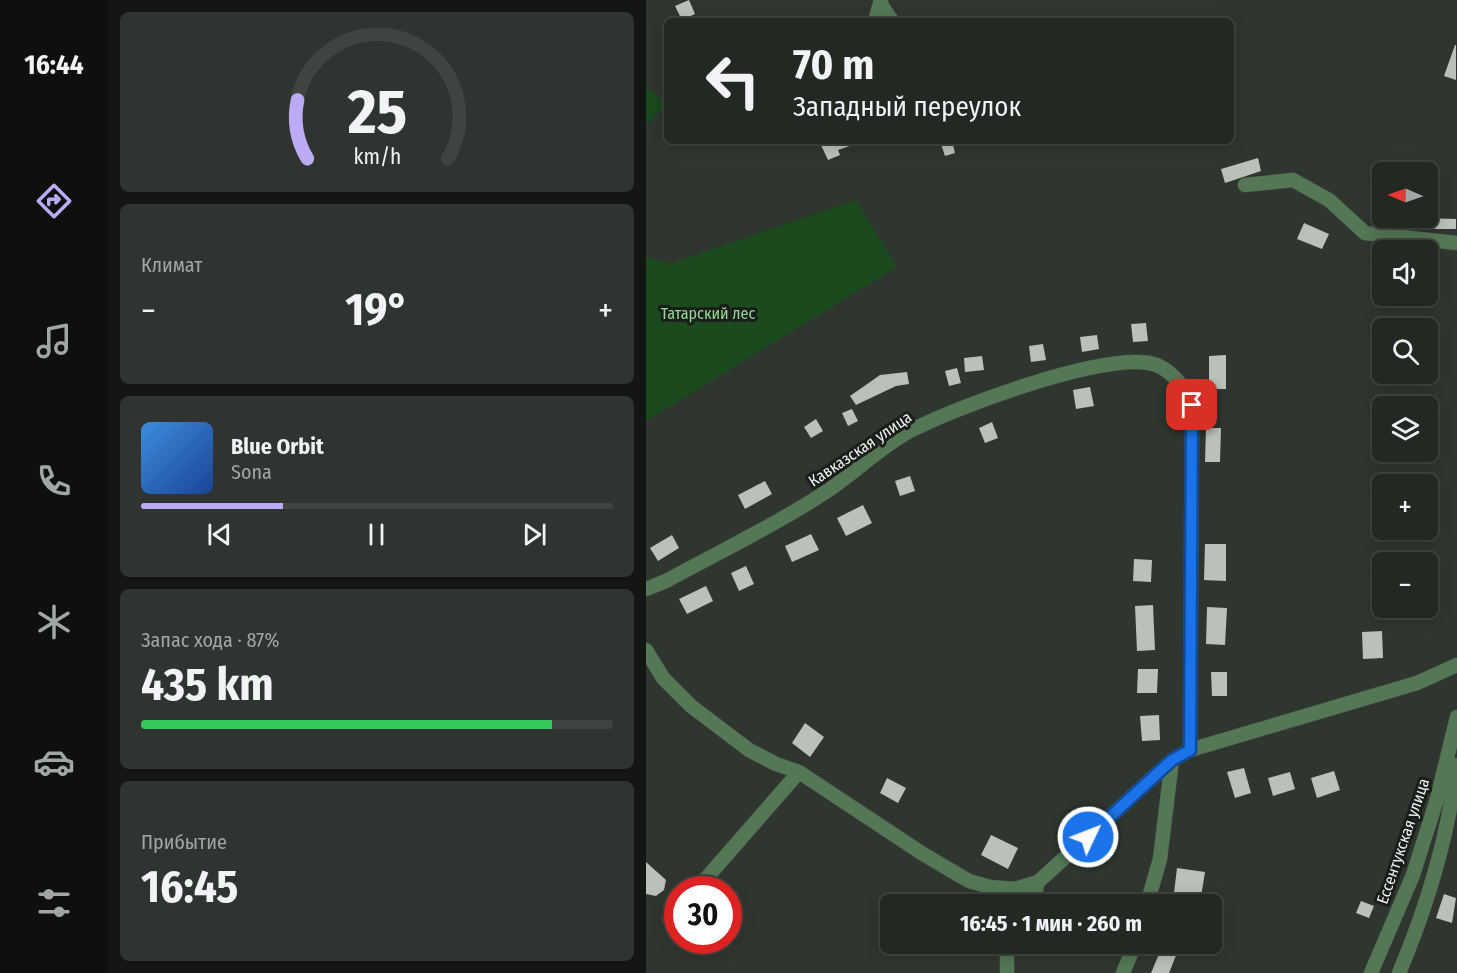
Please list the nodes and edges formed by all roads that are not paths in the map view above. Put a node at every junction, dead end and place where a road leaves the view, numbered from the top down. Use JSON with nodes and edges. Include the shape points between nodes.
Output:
{"nodes":[{"id":1,"x":881,"y":2,"type":"edge"},
{"id":2,"x":876,"y":18,"type":"edge"},
{"id":3,"x":890,"y":18,"type":"edge"},
{"id":4,"x":1244,"y":185,"type":"dead end"},
{"id":5,"x":1456,"y":243,"type":"edge"},
{"id":6,"x":646,"y":589,"type":"edge"},
{"id":7,"x":646,"y":650,"type":"edge"},
{"id":8,"x":1456,"y":665,"type":"edge"},
{"id":9,"x":1456,"y":717,"type":"edge"},
{"id":10,"x":1190,"y":750,"type":"junction"},
{"id":11,"x":1172,"y":760,"type":"junction"},
{"id":12,"x":1456,"y":765,"type":"edge"},
{"id":13,"x":799,"y":772,"type":"junction"},
{"id":14,"x":708,"y":876,"type":"edge"},
{"id":15,"x":1038,"y":882,"type":"junction"},
{"id":16,"x":1035,"y":894,"type":"edge"},
{"id":17,"x":1150,"y":894,"type":"edge"},
{"id":18,"x":1007,"y":954,"type":"edge"},
{"id":19,"x":1131,"y":954,"type":"edge"},
{"id":20,"x":1007,"y":973,"type":"edge"},
{"id":21,"x":1123,"y":973,"type":"edge"},
{"id":22,"x":1371,"y":973,"type":"edge"},
{"id":23,"x":1399,"y":973,"type":"edge"}],
"edges":[{"from":1,"to":2,"type":"street"},
{"from":1,"to":3,"type":"street"},
{"from":4,"to":5,"type":"street","via":[[1293,180],[1329,200],[1365,233]]},
{"from":6,"to":10,"type":"street","name":"Кавказская улица","via":[[666,582],[821,496],[909,432],[1007,392],[1104,365],[1151,363],[1187,389],[1192,405]]},
{"from":7,"to":13,"type":"street","via":[[662,678],[691,706],[749,750]]},
{"from":8,"to":10,"type":"street","via":[[1417,683]]},
{"from":9,"to":22,"type":"street","name":"Ессентукская улица","via":[[1437,799],[1413,875]]},
{"from":10,"to":11,"type":"street"},
{"from":11,"to":15,"type":"street"},
{"from":11,"to":17,"type":"street","via":[[1160,859]]},
{"from":12,"to":23,"type":"street","via":[[1436,867]]},
{"from":13,"to":14,"type":"street"},
{"from":13,"to":15,"type":"street","via":[[969,881],[1015,889]]},
{"from":15,"to":16,"type":"street"},
{"from":18,"to":20,"type":"street"},
{"from":19,"to":21,"type":"street"}]}
